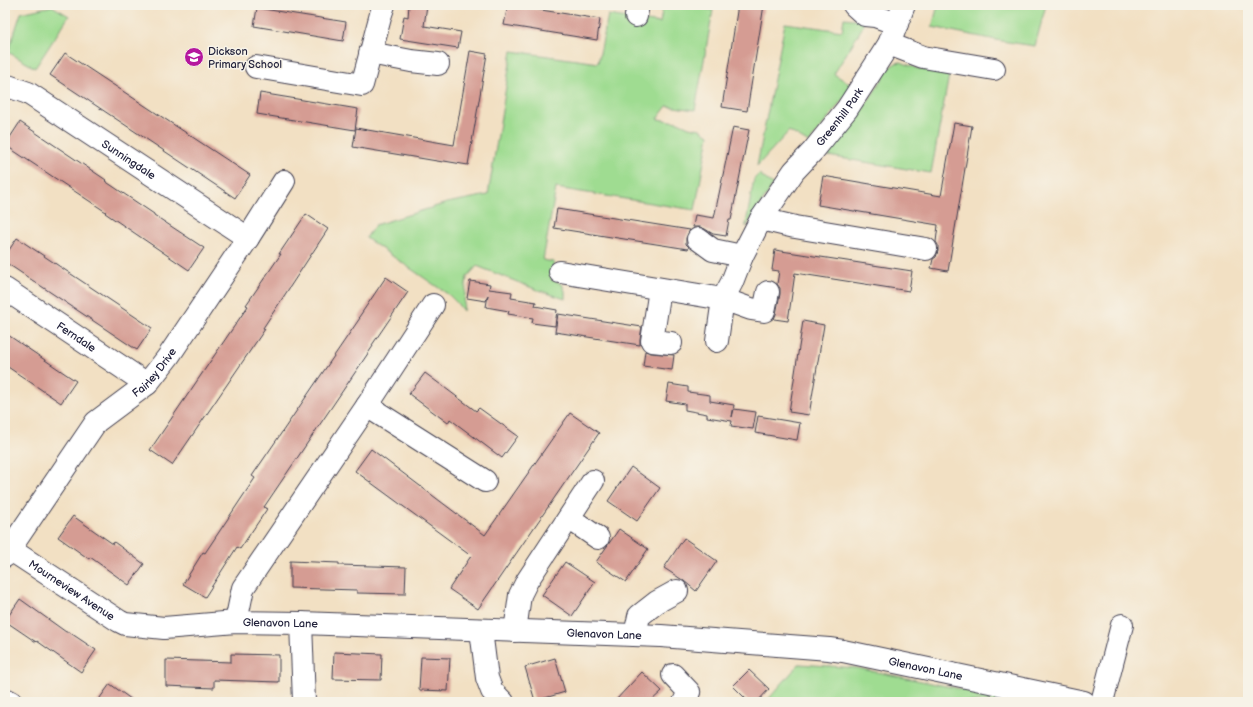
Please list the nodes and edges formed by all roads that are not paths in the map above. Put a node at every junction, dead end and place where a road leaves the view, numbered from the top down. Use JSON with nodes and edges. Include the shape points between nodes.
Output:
{"nodes":[{"id":1,"x":384,"y":5,"type":"edge"},
{"id":2,"x":854,"y":5,"type":"edge"},
{"id":3,"x":896,"y":24,"type":"edge"},
{"id":4,"x":370,"y":53,"type":"junction"},
{"id":5,"x":438,"y":64,"type":"dead end"},
{"id":6,"x":256,"y":67,"type":"dead end"},
{"id":7,"x":994,"y":69,"type":"dead end"},
{"id":8,"x":8,"y":86,"type":"dead end"},
{"id":9,"x":284,"y":181,"type":"dead end"},
{"id":10,"x":762,"y":219,"type":"junction"},
{"id":11,"x":248,"y":238,"type":"junction"},
{"id":12,"x":698,"y":239,"type":"dead end"},
{"id":13,"x":926,"y":249,"type":"dead end"},
{"id":14,"x":742,"y":256,"type":"junction"},
{"id":15,"x":560,"y":272,"type":"dead end"},
{"id":16,"x":660,"y":289,"type":"junction"},
{"id":17,"x":5,"y":290,"type":"edge"},
{"id":18,"x":768,"y":292,"type":"dead end"},
{"id":19,"x":723,"y":299,"type":"junction"},
{"id":20,"x":433,"y":306,"type":"dead end"},
{"id":21,"x":717,"y":341,"type":"dead end"},
{"id":22,"x":671,"y":343,"type":"dead end"},
{"id":23,"x":147,"y":384,"type":"junction"},
{"id":24,"x":367,"y":406,"type":"junction"},
{"id":25,"x":485,"y":481,"type":"dead end"},
{"id":26,"x":593,"y":481,"type":"dead end"},
{"id":27,"x":568,"y":518,"type":"junction"},
{"id":28,"x":598,"y":538,"type":"dead end"},
{"id":29,"x":7,"y":551,"type":"edge"},
{"id":30,"x":677,"y":591,"type":"dead end"},
{"id":31,"x":119,"y":621,"type":"joint"},
{"id":32,"x":236,"y":622,"type":"junction"},
{"id":33,"x":301,"y":623,"type":"junction"},
{"id":34,"x":1122,"y":625,"type":"dead end"},
{"id":35,"x":481,"y":630,"type":"junction"},
{"id":36,"x":515,"y":631,"type":"junction"},
{"id":37,"x":635,"y":635,"type":"junction"},
{"id":38,"x":673,"y":675,"type":"dead end"},
{"id":39,"x":5,"y":699,"type":"edge"},
{"id":40,"x":11,"y":702,"type":"edge"},
{"id":41,"x":304,"y":702,"type":"edge"},
{"id":42,"x":503,"y":702,"type":"edge"},
{"id":43,"x":684,"y":702,"type":"edge"},
{"id":44,"x":1084,"y":702,"type":"edge"},
{"id":45,"x":1102,"y":702,"type":"edge"}],
"edges":[{"from":1,"to":4,"type":"street"},
{"from":2,"to":3,"type":"street","via":[[865,15]]},
{"from":3,"to":7,"type":"street","via":[[923,57]]},
{"from":3,"to":10,"type":"street","name":"Greenhill Park","via":[[847,109],[794,171]]},
{"from":4,"to":5,"type":"street"},
{"from":4,"to":6,"type":"street","via":[[362,85]]},
{"from":8,"to":11,"type":"street","name":"Sunningdale","via":[[28,93]]},
{"from":9,"to":11,"type":"street","name":"Fairley Drive"},
{"from":10,"to":13,"type":"street"},
{"from":10,"to":14,"type":"street","name":"Greenhill Park"},
{"from":11,"to":23,"type":"street","name":"Fairley Drive"},
{"from":12,"to":14,"type":"street","via":[[713,250]]},
{"from":14,"to":19,"type":"street","name":"Greenhill Park"},
{"from":15,"to":16,"type":"street"},
{"from":16,"to":19,"type":"street"},
{"from":16,"to":22,"type":"street","via":[[652,341]]},
{"from":17,"to":23,"type":"street","name":"Ferndale"},
{"from":18,"to":19,"type":"street","via":[[764,311]]},
{"from":19,"to":21,"type":"street","name":"Greenhill Park"},
{"from":20,"to":24,"type":"street"},
{"from":23,"to":29,"type":"street","name":"Fairley Drive","via":[[96,422]]},
{"from":24,"to":25,"type":"street"},
{"from":24,"to":32,"type":"street","via":[[243,588]]},
{"from":26,"to":27,"type":"street"},
{"from":27,"to":28,"type":"street"},
{"from":27,"to":36,"type":"street","via":[[520,595]]},
{"from":29,"to":31,"type":"street","name":"Mourneview Avenue"},
{"from":30,"to":37,"type":"street","via":[[639,616]]},
{"from":31,"to":32,"type":"street","name":"Glenavon Lane","via":[[125,624],[164,628]]},
{"from":32,"to":33,"type":"street","name":"Glenavon Lane"},
{"from":33,"to":35,"type":"street","name":"Glenavon Lane"},
{"from":33,"to":41,"type":"street"},
{"from":34,"to":45,"type":"street"},
{"from":35,"to":36,"type":"street","name":"Glenavon Lane"},
{"from":35,"to":42,"type":"street","via":[[487,678],[492,691]]},
{"from":36,"to":37,"type":"street","name":"Glenavon Lane"},
{"from":37,"to":44,"type":"street","name":"Glenavon Lane","via":[[843,651]]},
{"from":38,"to":43,"type":"street","via":[[689,692]]},
{"from":39,"to":40,"type":"street"}]}
